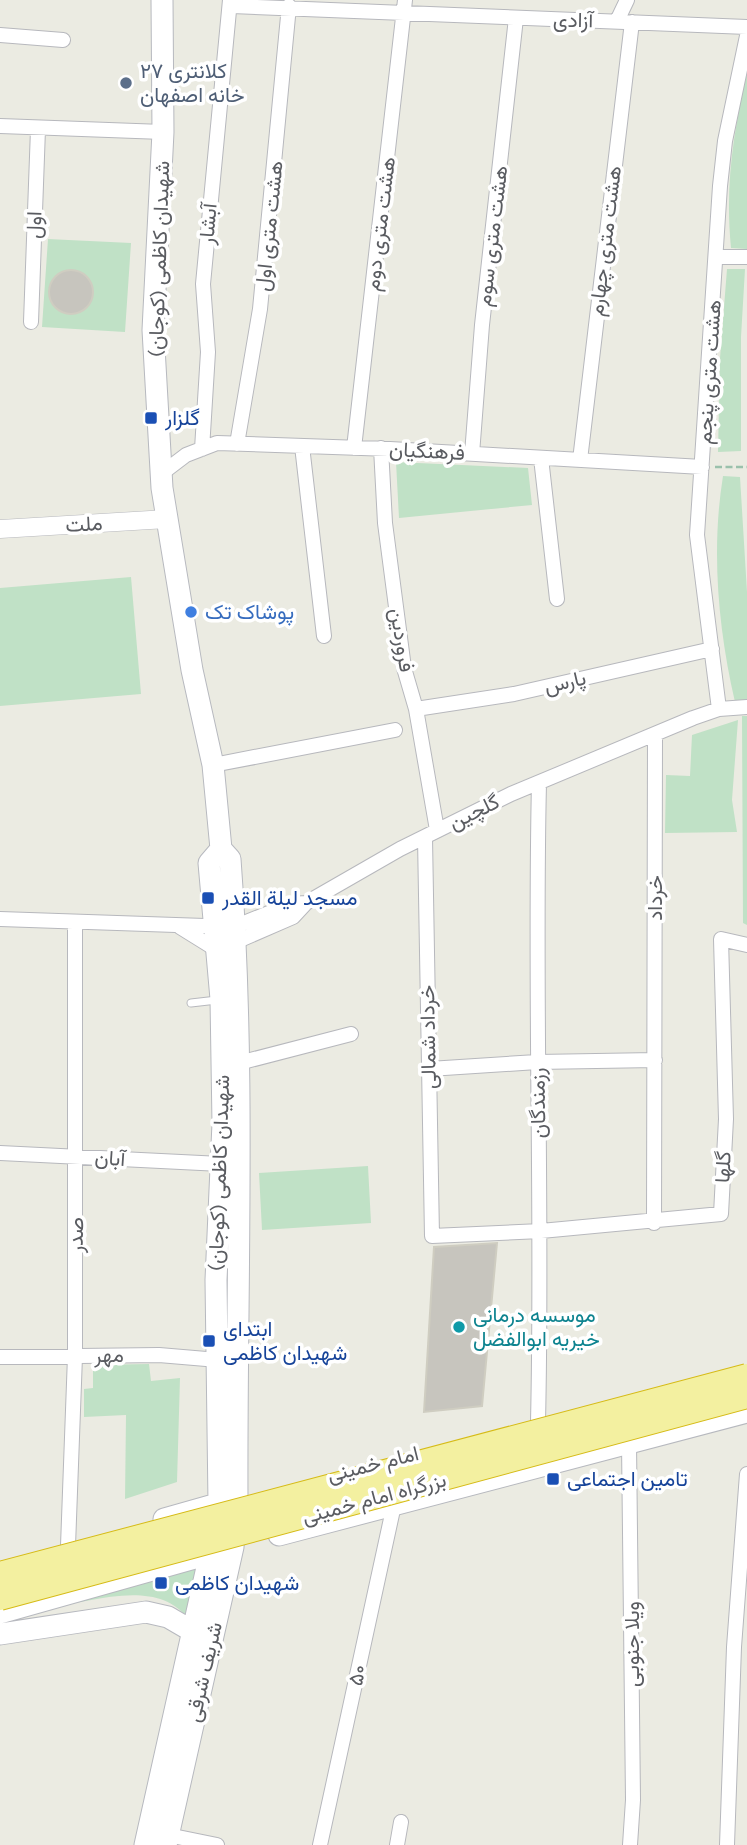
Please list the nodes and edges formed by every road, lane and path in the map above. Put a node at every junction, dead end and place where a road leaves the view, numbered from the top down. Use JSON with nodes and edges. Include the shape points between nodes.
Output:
{"nodes":[{"id":1,"x":162,"y":0,"type":"edge"},
{"id":2,"x":627,"y":0,"type":"edge"},
{"id":3,"x":231,"y":3,"type":"edge"},
{"id":4,"x":256,"y":3,"type":"edge"},
{"id":5,"x":313,"y":4,"type":"edge"},
{"id":6,"x":289,"y":6,"type":"junction"},
{"id":7,"x":404,"y":7,"type":"edge"},
{"id":8,"x":516,"y":18,"type":"junction"},
{"id":9,"x":624,"y":21,"type":"junction"},
{"id":10,"x":747,"y":27,"type":"edge"},
{"id":11,"x":0,"y":35,"type":"edge"},
{"id":12,"x":747,"y":36,"type":"edge"},
{"id":13,"x":63,"y":40,"type":"dead end"},
{"id":14,"x":0,"y":127,"type":"edge"},
{"id":15,"x":38,"y":129,"type":"junction"},
{"id":16,"x":163,"y":132,"type":"junction"},
{"id":17,"x":716,"y":257,"type":"junction"},
{"id":18,"x":747,"y":257,"type":"edge"},
{"id":19,"x":30,"y":322,"type":"dead end"},
{"id":20,"x":237,"y":444,"type":"junction"},
{"id":21,"x":302,"y":446,"type":"junction"},
{"id":22,"x":354,"y":448,"type":"junction"},
{"id":23,"x":202,"y":449,"type":"junction"},
{"id":24,"x":381,"y":449,"type":"junction"},
{"id":25,"x":472,"y":453,"type":"junction"},
{"id":26,"x":541,"y":458,"type":"junction"},
{"id":27,"x":580,"y":460,"type":"junction"},
{"id":28,"x":702,"y":467,"type":"junction"},
{"id":29,"x":747,"y":467,"type":"edge"},
{"id":30,"x":161,"y":474,"type":"junction"},
{"id":31,"x":167,"y":519,"type":"junction"},
{"id":32,"x":0,"y":529,"type":"edge"},
{"id":33,"x":557,"y":600,"type":"dead end"},
{"id":34,"x":324,"y":636,"type":"dead end"},
{"id":35,"x":712,"y":649,"type":"junction"},
{"id":36,"x":747,"y":707,"type":"edge"},
{"id":37,"x":416,"y":709,"type":"junction"},
{"id":38,"x":719,"y":709,"type":"junction"},
{"id":39,"x":395,"y":730,"type":"dead end"},
{"id":40,"x":654,"y":736,"type":"junction"},
{"id":41,"x":213,"y":765,"type":"junction"},
{"id":42,"x":539,"y":783,"type":"junction"},
{"id":43,"x":431,"y":834,"type":"junction"},
{"id":44,"x":0,"y":919,"type":"edge"},
{"id":45,"x":75,"y":923,"type":"junction"},
{"id":46,"x":179,"y":926,"type":"junction"},
{"id":47,"x":226,"y":937,"type":"junction"},
{"id":48,"x":747,"y":945,"type":"edge"},
{"id":49,"x":221,"y":999,"type":"junction"},
{"id":50,"x":191,"y":1003,"type":"dead end"},
{"id":51,"x":351,"y":1034,"type":"dead end"},
{"id":52,"x":654,"y":1060,"type":"junction"},
{"id":53,"x":537,"y":1062,"type":"junction"},
{"id":54,"x":239,"y":1063,"type":"junction"},
{"id":55,"x":429,"y":1069,"type":"junction"},
{"id":56,"x":0,"y":1153,"type":"edge"},
{"id":57,"x":77,"y":1156,"type":"junction"},
{"id":58,"x":221,"y":1164,"type":"junction"},
{"id":59,"x":654,"y":1223,"type":"junction"},
{"id":60,"x":541,"y":1231,"type":"junction"},
{"id":61,"x":432,"y":1236,"type":"joint"},
{"id":62,"x":75,"y":1356,"type":"junction"},
{"id":63,"x":0,"y":1357,"type":"edge"},
{"id":64,"x":218,"y":1360,"type":"junction"},
{"id":65,"x":747,"y":1364,"type":"edge"},
{"id":66,"x":747,"y":1376,"type":"edge"},
{"id":67,"x":747,"y":1396,"type":"edge"},
{"id":68,"x":747,"y":1412,"type":"edge"},
{"id":69,"x":538,"y":1422,"type":"junction"},
{"id":70,"x":629,"y":1443,"type":"junction"},
{"id":71,"x":220,"y":1453,"type":"junction"},
{"id":72,"x":747,"y":1474,"type":"edge"},
{"id":73,"x":228,"y":1501,"type":"junction"},
{"id":74,"x":394,"y":1505,"type":"junction"},
{"id":75,"x":183,"y":1513,"type":"junction"},
{"id":76,"x":68,"y":1546,"type":"junction"},
{"id":77,"x":233,"y":1547,"type":"junction"},
{"id":78,"x":210,"y":1554,"type":"junction"},
{"id":79,"x":0,"y":1565,"type":"edge"},
{"id":80,"x":0,"y":1574,"type":"edge"},
{"id":81,"x":0,"y":1598,"type":"edge"},
{"id":82,"x":0,"y":1613,"type":"edge"},
{"id":83,"x":192,"y":1631,"type":"junction"},
{"id":84,"x":0,"y":1634,"type":"edge"},
{"id":85,"x":401,"y":1822,"type":"dead end"},
{"id":86,"x":167,"y":1840,"type":"edge"},
{"id":87,"x":145,"y":1845,"type":"edge"},
{"id":88,"x":217,"y":1845,"type":"edge"},
{"id":89,"x":320,"y":1845,"type":"edge"},
{"id":90,"x":397,"y":1845,"type":"edge"},
{"id":91,"x":630,"y":1845,"type":"edge"},
{"id":92,"x":727,"y":1845,"type":"edge"}],
"edges":[{"from":1,"to":16,"type":"main road","name":"شهیدان کاظمی (کوجان)"},
{"from":2,"to":9,"type":"street","name":"هشت متری چهارم"},
{"from":3,"to":4,"type":"street","name":"آزادی"},
{"from":3,"to":23,"type":"street","name":"آبشار","via":[[204,271],[207,375]]},
{"from":4,"to":6,"type":"street","name":"آزادی"},
{"from":5,"to":6,"type":"street","name":"آزادی"},
{"from":5,"to":7,"type":"street","name":"آزادی"},
{"from":6,"to":20,"type":"street","name":"هشت متری اول","via":[[261,296]]},
{"from":7,"to":8,"type":"street","name":"آزادی"},
{"from":7,"to":22,"type":"street","name":"هشت متری دوم"},
{"from":8,"to":9,"type":"street","name":"آزادی"},
{"from":8,"to":25,"type":"street","name":"هشت متری سوم"},
{"from":9,"to":10,"type":"street","name":"آزادی"},
{"from":9,"to":27,"type":"street","name":"هشت متری چهارم"},
{"from":11,"to":13,"type":"street"},
{"from":12,"to":17,"type":"street","name":"هشت متری پنجم","via":[[725,141]]},
{"from":14,"to":15,"type":"street"},
{"from":15,"to":16,"type":"street"},
{"from":15,"to":19,"type":"street","name":"اول"},
{"from":16,"to":30,"type":"main road","name":"شهیدان کاظمی (کوجان)","via":[[153,330]]},
{"from":17,"to":18,"type":"street"},
{"from":17,"to":28,"type":"street","name":"هشت متری پنجم"},
{"from":20,"to":21,"type":"street","name":"فرهنگیان"},
{"from":20,"to":23,"type":"street","name":"فرهنگیان","via":[[217,443]]},
{"from":21,"to":22,"type":"street","name":"فرهنگیان"},
{"from":21,"to":34,"type":"street"},
{"from":22,"to":24,"type":"street","name":"فرهنگیان"},
{"from":23,"to":30,"type":"street","name":"فرهنگیان"},
{"from":24,"to":25,"type":"street","name":"فرهنگیان"},
{"from":24,"to":37,"type":"street","name":"فروردین","via":[[385,523],[404,668]]},
{"from":25,"to":26,"type":"street","name":"فرهنگیان"},
{"from":26,"to":27,"type":"street","name":"فرهنگیان"},
{"from":26,"to":33,"type":"street"},
{"from":27,"to":28,"type":"street","name":"فرهنگیان"},
{"from":28,"to":29,"type":"path"},
{"from":28,"to":35,"type":"street","name":"هشت متری پنجم","via":[[697,535]]},
{"from":30,"to":31,"type":"main road","name":"شهیدان کاظمی (کوجان)"},
{"from":31,"to":32,"type":"street","name":"ملت"},
{"from":31,"to":41,"type":"main road","name":"شهیدان کاظمی (کوجان)"},
{"from":35,"to":37,"type":"street","name":"پارس","via":[[514,694]]},
{"from":35,"to":38,"type":"street","name":"هشت متری پنجم"},
{"from":36,"to":38,"type":"street","name":"گلچین"},
{"from":37,"to":43,"type":"street","name":"فروردین"},
{"from":38,"to":40,"type":"street","name":"گلچین"},
{"from":39,"to":41,"type":"street"},
{"from":40,"to":42,"type":"street","name":"گلچین"},
{"from":40,"to":52,"type":"street","name":"خرداد"},
{"from":41,"to":47,"type":"main road","name":"شهیدان کاظمی (کوجان)","via":[[221,849],[209,863]]},
{"from":42,"to":43,"type":"street","name":"گلچین"},
{"from":42,"to":53,"type":"street","name":"رزمندگان"},
{"from":43,"to":47,"type":"street","name":"گلچین","via":[[306,903],[293,917]]},
{"from":43,"to":55,"type":"street","name":"خرداد شمالی"},
{"from":44,"to":45,"type":"street"},
{"from":45,"to":46,"type":"street"},
{"from":45,"to":57,"type":"street","name":"صدر"},
{"from":46,"to":47,"type":"street"},
{"from":46,"to":47,"type":"street"},
{"from":47,"to":49,"type":"main road","name":"شهیدان کاظمی (کوجان)"},
{"from":47,"to":54,"type":"main road","name":"شهیدان کاظمی (کوجان)"},
{"from":48,"to":59,"type":"street","name":"گلها","via":[[721,939],[726,1119],[721,1214]]},
{"from":49,"to":50,"type":"lane"},
{"from":49,"to":58,"type":"main road","name":"شهیدان کاظمی (کوجان)"},
{"from":51,"to":54,"type":"street"},
{"from":52,"to":53,"type":"street"},
{"from":52,"to":59,"type":"street","name":"خرداد"},
{"from":53,"to":55,"type":"street"},
{"from":53,"to":60,"type":"street","name":"رزمندگان"},
{"from":54,"to":73,"type":"main road","name":"شهیدان کاظمی (کوجان)"},
{"from":55,"to":61,"type":"street","name":"خرداد شمالی"},
{"from":56,"to":57,"type":"street","name":"آبان"},
{"from":57,"to":58,"type":"street","name":"آبان"},
{"from":57,"to":62,"type":"street","name":"صدر"},
{"from":58,"to":64,"type":"main road","name":"شهیدان کاظمی (کوجان)"},
{"from":59,"to":60,"type":"street","name":"گلها"},
{"from":60,"to":61,"type":"street","name":"گلها"},
{"from":60,"to":69,"type":"street","name":"رزمندگان"},
{"from":62,"to":63,"type":"street","name":"مهر"},
{"from":62,"to":64,"type":"street","name":"مهر","via":[[159,1354]]},
{"from":62,"to":76,"type":"street","name":"صدر"},
{"from":64,"to":71,"type":"main road","name":"شهیدان کاظمی (کوجان)"},
{"from":65,"to":69,"type":"main road","name":"امام خمینی"},
{"from":66,"to":80,"type":"highway","name":"بزرگراه امام خمینی","bridge":true},
{"from":67,"to":81,"type":"highway","name":"بزرگراه امام خمینی","bridge":true},
{"from":68,"to":70,"type":"main road"},
{"from":69,"to":73,"type":"main road","name":"امام خمینی"},
{"from":70,"to":74,"type":"main road"},
{"from":70,"to":91,"type":"street","name":"ویلا جنوبی"},
{"from":71,"to":73,"type":"main road","name":"شهیدان کاظمی (کوجان)"},
{"from":71,"to":75,"type":"main road","via":[[208,1482]]},
{"from":72,"to":92,"type":"street","via":[[734,1647]]},
{"from":73,"to":75,"type":"main road","name":"امام خمینی"},
{"from":73,"to":77,"type":"main road","name":"شریف شرقی"},
{"from":73,"to":78,"type":"main road","name":"شریف شرقی"},
{"from":74,"to":77,"type":"main road"},
{"from":74,"to":89,"type":"street","name":"۵۰"},
{"from":75,"to":76,"type":"main road","name":"امام خمینی"},
{"from":76,"to":79,"type":"main road","name":"امام خمینی"},
{"from":77,"to":78,"type":"main road"},
{"from":77,"to":86,"type":"main road","name":"شریف شرقی"},
{"from":78,"to":82,"type":"main road"},
{"from":78,"to":83,"type":"main road","name":"شریف شرقی"},
{"from":83,"to":84,"type":"main road","via":[[168,1617],[146,1612]]},
{"from":83,"to":87,"type":"main road","name":"شریف شرقی"},
{"from":85,"to":90,"type":"street"},
{"from":86,"to":88,"type":"street"}]}
